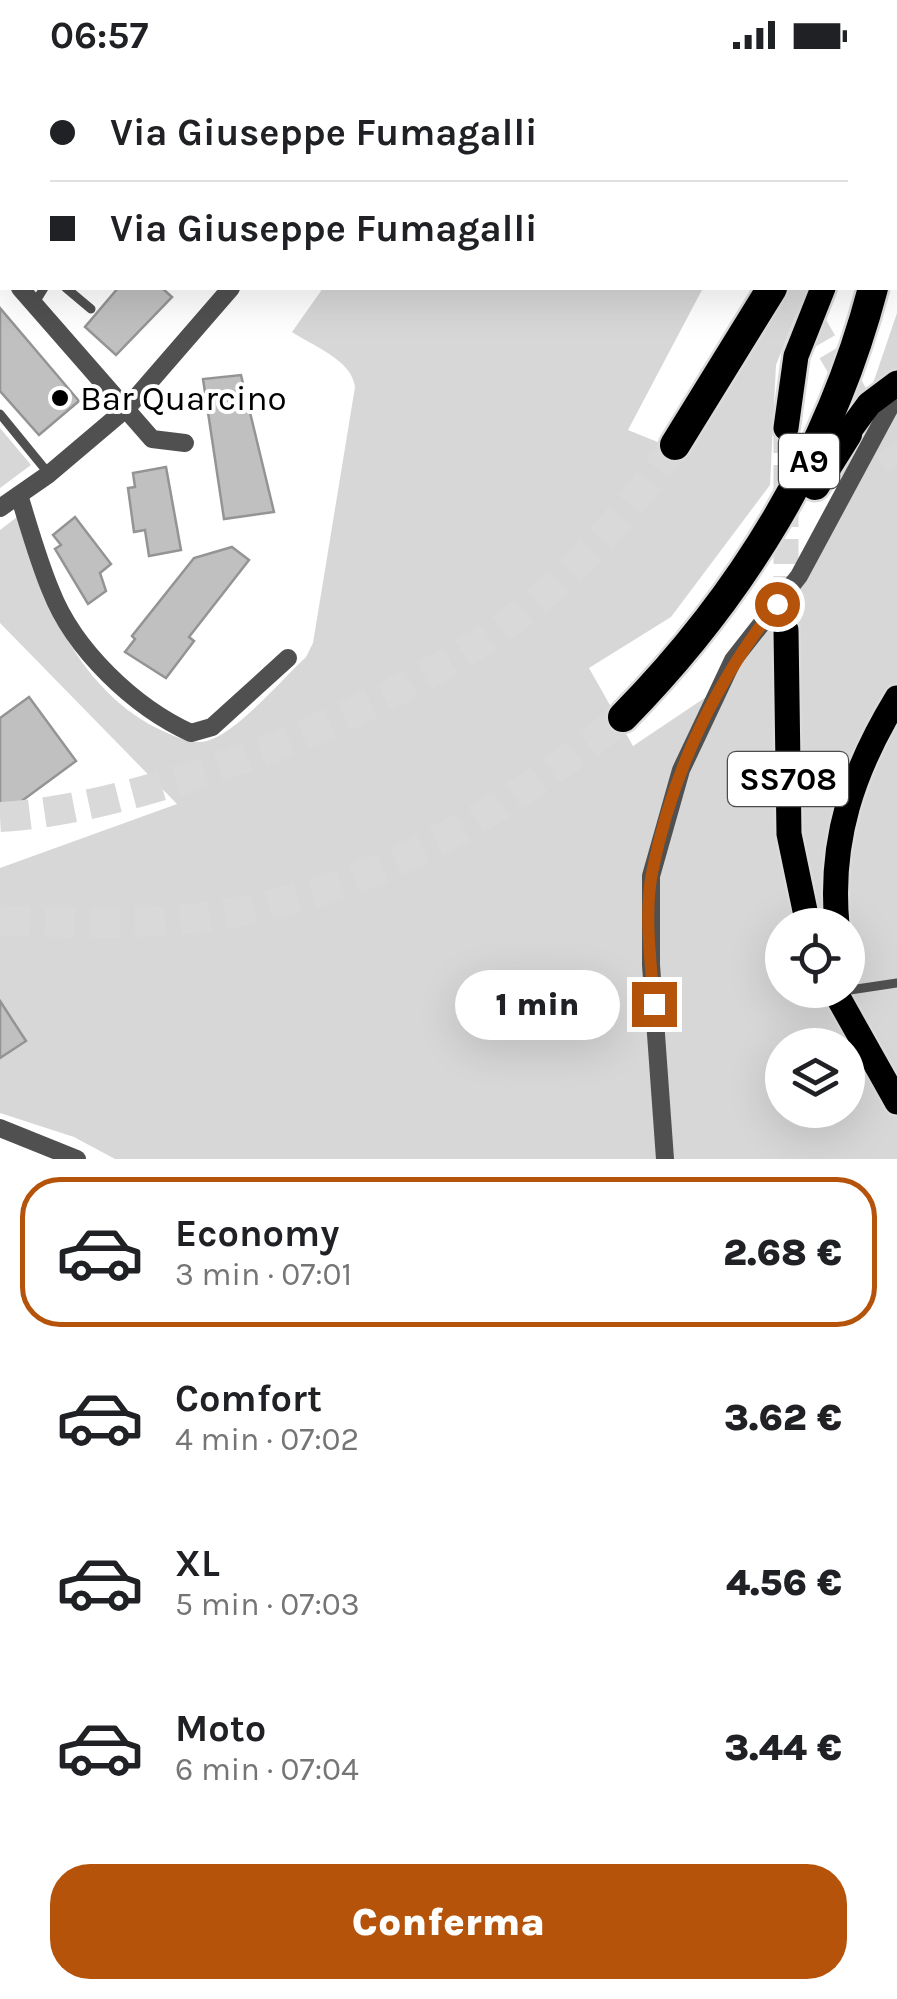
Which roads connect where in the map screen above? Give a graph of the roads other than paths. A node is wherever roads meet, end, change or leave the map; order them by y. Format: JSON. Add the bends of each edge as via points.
{"nodes":[{"id":1,"x":29,"y":290,"type":"edge"},
{"id":2,"x":68,"y":290,"type":"edge"},
{"id":3,"x":228,"y":290,"type":"edge"},
{"id":4,"x":757,"y":290,"type":"edge"},
{"id":5,"x":771,"y":290,"type":"edge"},
{"id":6,"x":822,"y":290,"type":"edge"},
{"id":7,"x":872,"y":290,"type":"edge"},
{"id":8,"x":91,"y":308,"type":"dead end"},
{"id":9,"x":736,"y":349,"type":"junction"},
{"id":10,"x":891,"y":391,"type":"edge"},
{"id":11,"x":127,"y":408,"type":"junction"},
{"id":12,"x":0,"y":414,"type":"edge"},
{"id":13,"x":786,"y":428,"type":"tunnel mouth"},
{"id":14,"x":847,"y":434,"type":"joint"},
{"id":15,"x":184,"y":443,"type":"dead end"},
{"id":16,"x":675,"y":445,"type":"tunnel mouth"},
{"id":17,"x":49,"y":474,"type":"junction"},
{"id":18,"x":19,"y":495,"type":"junction"},
{"id":19,"x":0,"y":508,"type":"edge"},
{"id":20,"x":712,"y":618,"type":"junction"},
{"id":21,"x":786,"y":630,"type":"tunnel mouth"},
{"id":22,"x":288,"y":658,"type":"dead end"},
{"id":23,"x":897,"y":698,"type":"edge"},
{"id":24,"x":623,"y":716,"type":"tunnel mouth"},
{"id":25,"x":805,"y":908,"type":"edge"},
{"id":26,"x":836,"y":908,"type":"edge"},
{"id":27,"x":897,"y":983,"type":"edge"},
{"id":28,"x":865,"y":985,"type":"edge"},
{"id":29,"x":853,"y":1008,"type":"edge"},
{"id":30,"x":891,"y":1092,"type":"edge"},
{"id":31,"x":0,"y":1128,"type":"edge"},
{"id":32,"x":76,"y":1159,"type":"edge"},
{"id":33,"x":665,"y":1159,"type":"edge"}],
"edges":[{"from":1,"to":11,"type":"street"},
{"from":2,"to":8,"type":"lane"},
{"from":3,"to":11,"type":"street"},
{"from":4,"to":9,"type":"highway"},
{"from":5,"to":9,"type":"highway"},
{"from":6,"to":13,"type":"main road","via":[[796,356]]},
{"from":7,"to":20,"type":"highway","number":"A9","via":[[842,386],[798,484]]},
{"from":9,"to":16,"type":"highway"},
{"from":10,"to":14,"type":"main road"},
{"from":10,"to":33,"type":"street","via":[[799,576],[733,660],[681,770],[652,876],[651,965]]},
{"from":11,"to":15,"type":"street","via":[[152,438]]},
{"from":11,"to":17,"type":"street"},
{"from":12,"to":17,"type":"lane"},
{"from":14,"to":20,"type":"highway","via":[[809,495]]},
{"from":17,"to":18,"type":"street"},
{"from":18,"to":19,"type":"street"},
{"from":18,"to":22,"type":"street","via":[[50,591],[80,641],[175,726],[190,733],[212,727]]},
{"from":20,"to":24,"type":"highway","number":"A9"},
{"from":21,"to":25,"type":"main road","number":"SS708","via":[[790,834]]},
{"from":23,"to":26,"type":"main road","number":"SS708","via":[[845,806]]},
{"from":27,"to":28,"type":"lane"},
{"from":29,"to":30,"type":"main road"},
{"from":31,"to":32,"type":"street"}]}
